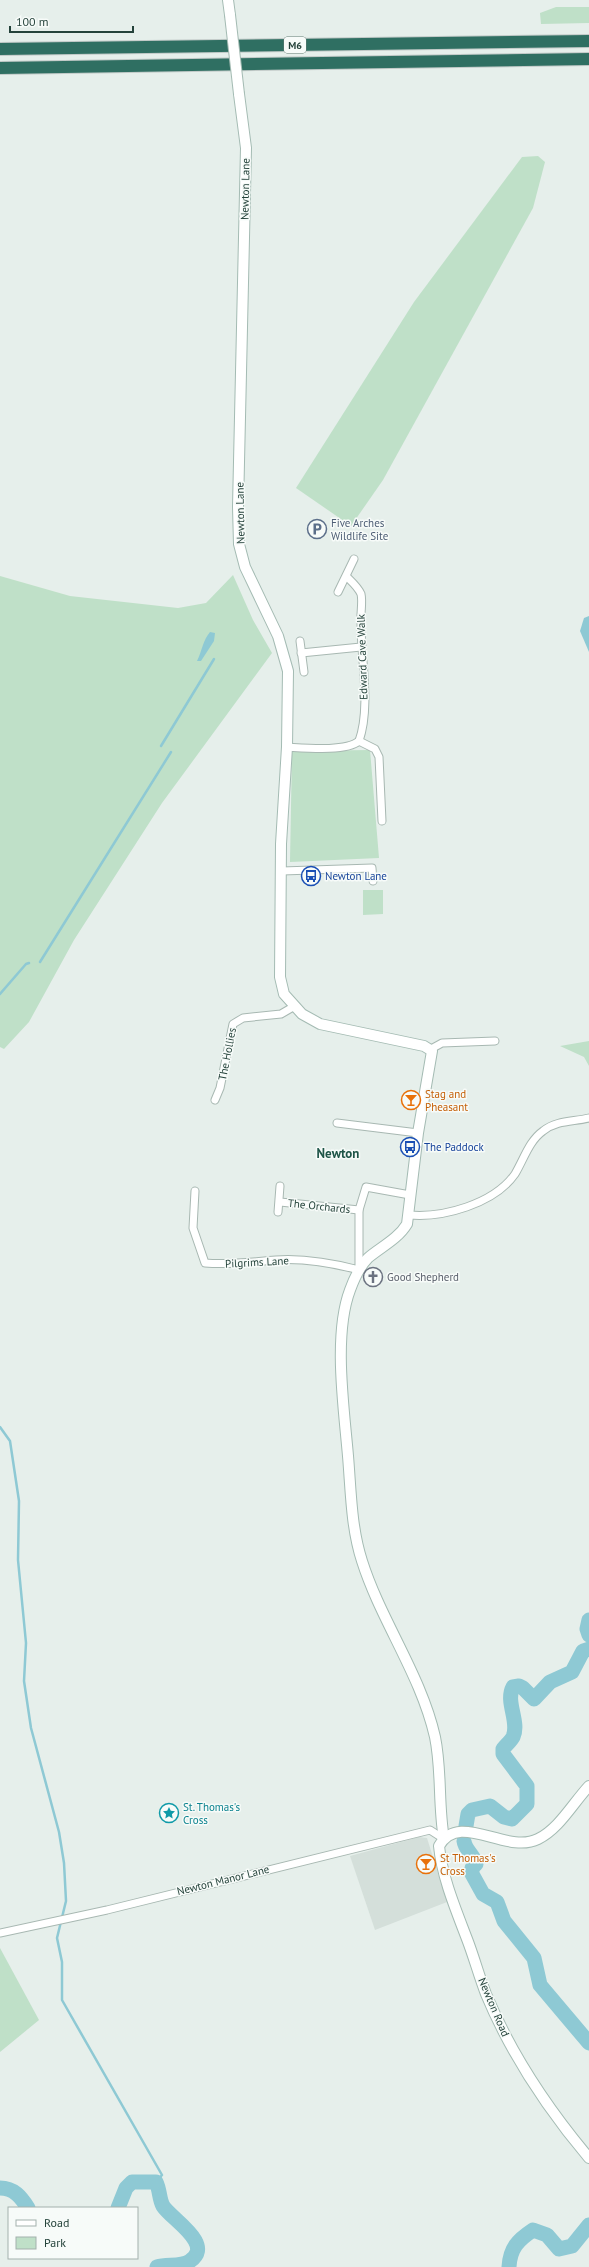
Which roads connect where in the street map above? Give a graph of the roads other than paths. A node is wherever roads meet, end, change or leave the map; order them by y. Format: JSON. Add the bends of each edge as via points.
{"nodes":[{"id":1,"x":228,"y":0,"type":"edge"},
{"id":2,"x":589,"y":41,"type":"edge"},
{"id":3,"x":0,"y":50,"type":"edge"},
{"id":4,"x":589,"y":59,"type":"edge"},
{"id":5,"x":0,"y":68,"type":"edge"},
{"id":6,"x":354,"y":559,"type":"dead end"},
{"id":7,"x":347,"y":577,"type":"junction"},
{"id":8,"x":338,"y":592,"type":"dead end"},
{"id":9,"x":300,"y":641,"type":"dead end"},
{"id":10,"x":361,"y":647,"type":"junction"},
{"id":11,"x":301,"y":653,"type":"junction"},
{"id":12,"x":304,"y":672,"type":"dead end"},
{"id":13,"x":359,"y":741,"type":"junction"},
{"id":14,"x":287,"y":747,"type":"junction"},
{"id":15,"x":382,"y":821,"type":"dead end"},
{"id":16,"x":282,"y":871,"type":"junction"},
{"id":17,"x":373,"y":881,"type":"dead end"},
{"id":18,"x":294,"y":1007,"type":"junction"},
{"id":19,"x":495,"y":1041,"type":"dead end"},
{"id":20,"x":431,"y":1052,"type":"junction"},
{"id":21,"x":215,"y":1100,"type":"dead end"},
{"id":22,"x":589,"y":1118,"type":"edge"},
{"id":23,"x":337,"y":1122,"type":"dead end"},
{"id":24,"x":418,"y":1133,"type":"junction"},
{"id":25,"x":280,"y":1186,"type":"dead end"},
{"id":26,"x":195,"y":1190,"type":"dead end"},
{"id":27,"x":410,"y":1195,"type":"junction"},
{"id":28,"x":280,"y":1202,"type":"junction"},
{"id":29,"x":359,"y":1210,"type":"junction"},
{"id":30,"x":278,"y":1212,"type":"dead end"},
{"id":31,"x":409,"y":1215,"type":"junction"},
{"id":32,"x":359,"y":1270,"type":"junction"},
{"id":33,"x":589,"y":1786,"type":"edge"},
{"id":34,"x":444,"y":1838,"type":"junction"},
{"id":35,"x":0,"y":1933,"type":"edge"},
{"id":36,"x":589,"y":2158,"type":"edge"}],
"edges":[{"from":1,"to":14,"type":"street","name":"Newton Lane","bridge":true,"via":[[246,148],[238,506],[240,544],[245,567],[281,644],[288,671]]},
{"from":2,"to":3,"type":"highway","number":"M6"},
{"from":4,"to":5,"type":"highway","number":"M6"},
{"from":6,"to":7,"type":"street"},
{"from":7,"to":8,"type":"street"},
{"from":7,"to":10,"type":"street","name":"Edward Cave Walk","via":[[357,587],[361,596]]},
{"from":9,"to":11,"type":"street"},
{"from":10,"to":11,"type":"street"},
{"from":10,"to":13,"type":"street","name":"Edward Cave Walk","via":[[364,680],[363,731]]},
{"from":11,"to":12,"type":"street"},
{"from":13,"to":14,"type":"street","via":[[353,746]]},
{"from":13,"to":15,"type":"street","via":[[375,749],[379,757]]},
{"from":14,"to":16,"type":"street","name":"Newton Lane","via":[[281,844]]},
{"from":16,"to":17,"type":"street","via":[[372,868]]},
{"from":16,"to":18,"type":"street","name":"Newton Lane","via":[[280,977],[284,994]]},
{"from":18,"to":20,"type":"street","name":"Newton Lane","via":[[320,1024]]},
{"from":18,"to":21,"type":"street","name":"The Hollies","via":[[281,1014],[243,1018],[233,1024],[220,1088]]},
{"from":19,"to":20,"type":"street","via":[[442,1044]]},
{"from":20,"to":24,"type":"street"},
{"from":22,"to":31,"type":"street","via":[[561,1122],[544,1130],[531,1144],[514,1174],[487,1197],[461,1210],[441,1215]]},
{"from":23,"to":24,"type":"street"},
{"from":24,"to":27,"type":"street"},
{"from":25,"to":28,"type":"street","name":"The Orchards"},
{"from":26,"to":32,"type":"street","name":"Pilgrims Lane","via":[[193,1228],[205,1263],[231,1265],[296,1260],[322,1262]]},
{"from":27,"to":29,"type":"street","via":[[366,1186]]},
{"from":27,"to":31,"type":"street"},
{"from":28,"to":29,"type":"street","name":"The Orchards"},
{"from":28,"to":30,"type":"street","name":"The Orchards"},
{"from":29,"to":32,"type":"street"},
{"from":31,"to":32,"type":"street","via":[[407,1224],[401,1232],[367,1260]]},
{"from":32,"to":34,"type":"street","name":"Newton Road","via":[[344,1308],[342,1340],[343,1402],[354,1534],[362,1562],[426,1709],[435,1736],[440,1766]]},
{"from":33,"to":34,"type":"street","via":[[556,1824],[539,1839],[517,1843],[458,1830]]},
{"from":34,"to":35,"type":"street","name":"Newton Manor Lane","via":[[430,1830],[56,1922]]},
{"from":34,"to":36,"type":"street","name":"Newton Road","via":[[439,1846],[445,1871],[486,1993],[506,2036],[542,2099]]}]}
